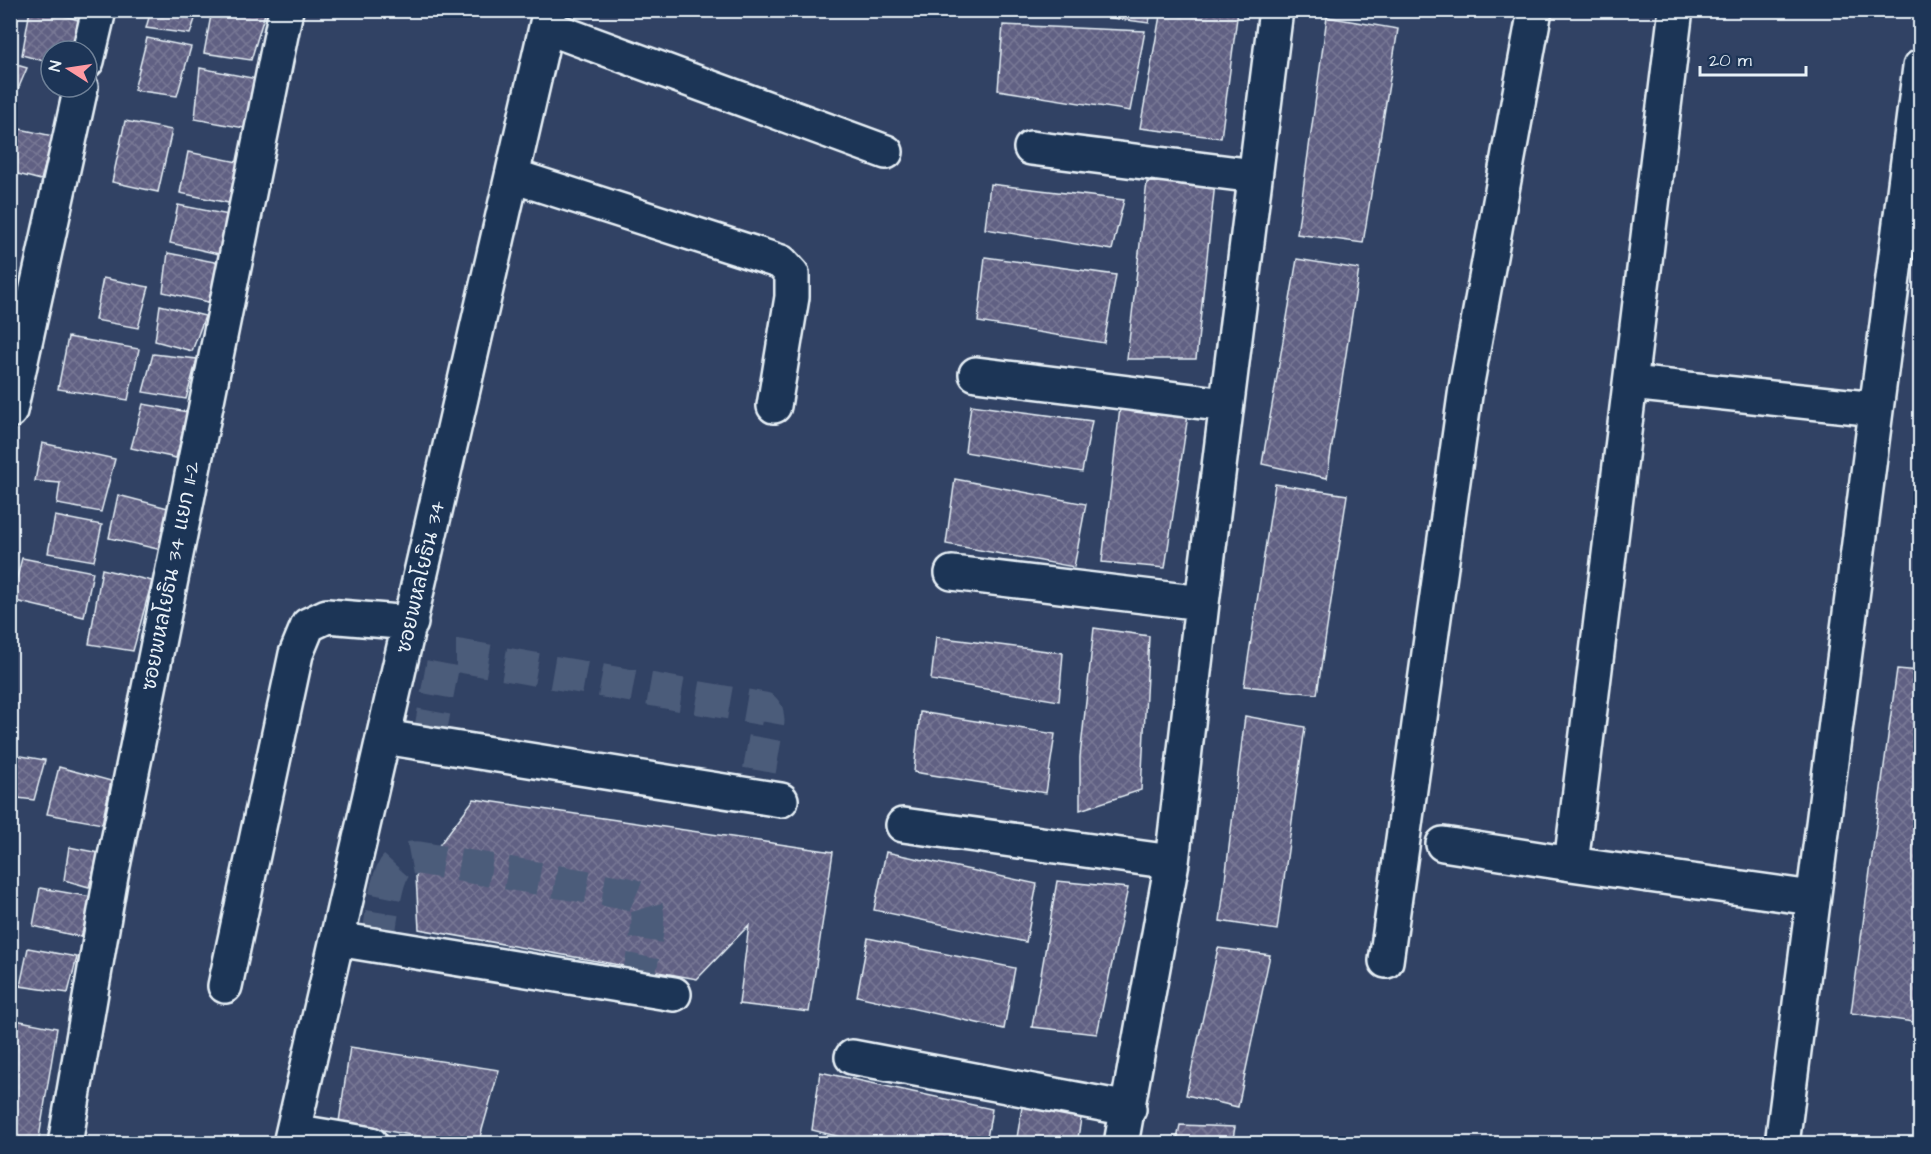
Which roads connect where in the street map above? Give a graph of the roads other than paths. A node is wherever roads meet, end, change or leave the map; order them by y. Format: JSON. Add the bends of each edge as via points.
{"nodes":[{"id":1,"x":99,"y":10,"type":"edge"},
{"id":2,"x":286,"y":10,"type":"edge"},
{"id":3,"x":1276,"y":10,"type":"edge"},
{"id":4,"x":1535,"y":10,"type":"edge"},
{"id":5,"x":1675,"y":17,"type":"dead end"},
{"id":6,"x":548,"y":19,"type":"edge"},
{"id":7,"x":92,"y":39,"type":"edge"},
{"id":8,"x":1920,"y":67,"type":"edge"},
{"id":9,"x":78,"y":99,"type":"edge"},
{"id":10,"x":1031,"y":148,"type":"dead end"},
{"id":11,"x":886,"y":152,"type":"dead end"},
{"id":12,"x":513,"y":176,"type":"junction"},
{"id":13,"x":1255,"y":176,"type":"junction"},
{"id":14,"x":976,"y":374,"type":"dead end"},
{"id":15,"x":1631,"y":383,"type":"junction"},
{"id":16,"x":1226,"y":405,"type":"junction"},
{"id":17,"x":774,"y":406,"type":"dead end"},
{"id":18,"x":1876,"y":409,"type":"junction"},
{"id":19,"x":10,"y":411,"type":"edge"},
{"id":20,"x":952,"y":573,"type":"dead end"},
{"id":21,"x":1202,"y":603,"type":"junction"},
{"id":22,"x":411,"y":623,"type":"junction"},
{"id":23,"x":384,"y":737,"type":"junction"},
{"id":24,"x":782,"y":800,"type":"dead end"},
{"id":25,"x":903,"y":825,"type":"dead end"},
{"id":26,"x":1443,"y":844,"type":"dead end"},
{"id":27,"x":1172,"y":862,"type":"junction"},
{"id":28,"x":1571,"y":864,"type":"junction"},
{"id":29,"x":1812,"y":898,"type":"junction"},
{"id":30,"x":337,"y":939,"type":"junction"},
{"id":31,"x":1386,"y":961,"type":"dead end"},
{"id":32,"x":225,"y":986,"type":"dead end"},
{"id":33,"x":674,"y":994,"type":"dead end"},
{"id":34,"x":852,"y":1058,"type":"dead end"},
{"id":35,"x":1129,"y":1109,"type":"junction"},
{"id":36,"x":292,"y":1137,"type":"edge"},
{"id":37,"x":65,"y":1143,"type":"edge"},
{"id":38,"x":371,"y":1143,"type":"edge"},
{"id":39,"x":1121,"y":1143,"type":"edge"},
{"id":40,"x":1782,"y":1143,"type":"edge"}],
"edges":[{"from":1,"to":7,"type":"street"},
{"from":2,"to":37,"type":"street","name":"ซอยพหลโยธิน 34 แยก 11-2","via":[[111,876]]},
{"from":3,"to":13,"type":"street"},
{"from":4,"to":31,"type":"street","via":[[1466,388]]},
{"from":5,"to":15,"type":"street"},
{"from":6,"to":11,"type":"street"},
{"from":6,"to":12,"type":"street","name":"ซอยพหลโยธิน 34"},
{"from":8,"to":18,"type":"street"},
{"from":9,"to":19,"type":"street"},
{"from":10,"to":13,"type":"street"},
{"from":12,"to":17,"type":"street","via":[[781,262],[792,274],[792,297]]},
{"from":12,"to":22,"type":"street","name":"ซอยพหลโยธิน 34"},
{"from":13,"to":16,"type":"street"},
{"from":14,"to":16,"type":"street"},
{"from":15,"to":18,"type":"street"},
{"from":15,"to":28,"type":"street"},
{"from":16,"to":21,"type":"street"},
{"from":18,"to":29,"type":"street"},
{"from":20,"to":21,"type":"street"},
{"from":21,"to":27,"type":"street"},
{"from":22,"to":23,"type":"street","name":"ซอยพหลโยธิน 34"},
{"from":22,"to":32,"type":"street","via":[[327,616],[308,625],[296,654]]},
{"from":23,"to":24,"type":"street"},
{"from":23,"to":30,"type":"street","name":"ซอยพหลโยธิน 34"},
{"from":25,"to":27,"type":"street"},
{"from":26,"to":28,"type":"street"},
{"from":27,"to":35,"type":"street"},
{"from":28,"to":29,"type":"street"},
{"from":29,"to":40,"type":"street"},
{"from":30,"to":33,"type":"street"},
{"from":30,"to":36,"type":"street","name":"ซอยพหลโยธิน 34"},
{"from":34,"to":35,"type":"street"},
{"from":35,"to":39,"type":"street"},
{"from":36,"to":38,"type":"street"}]}
